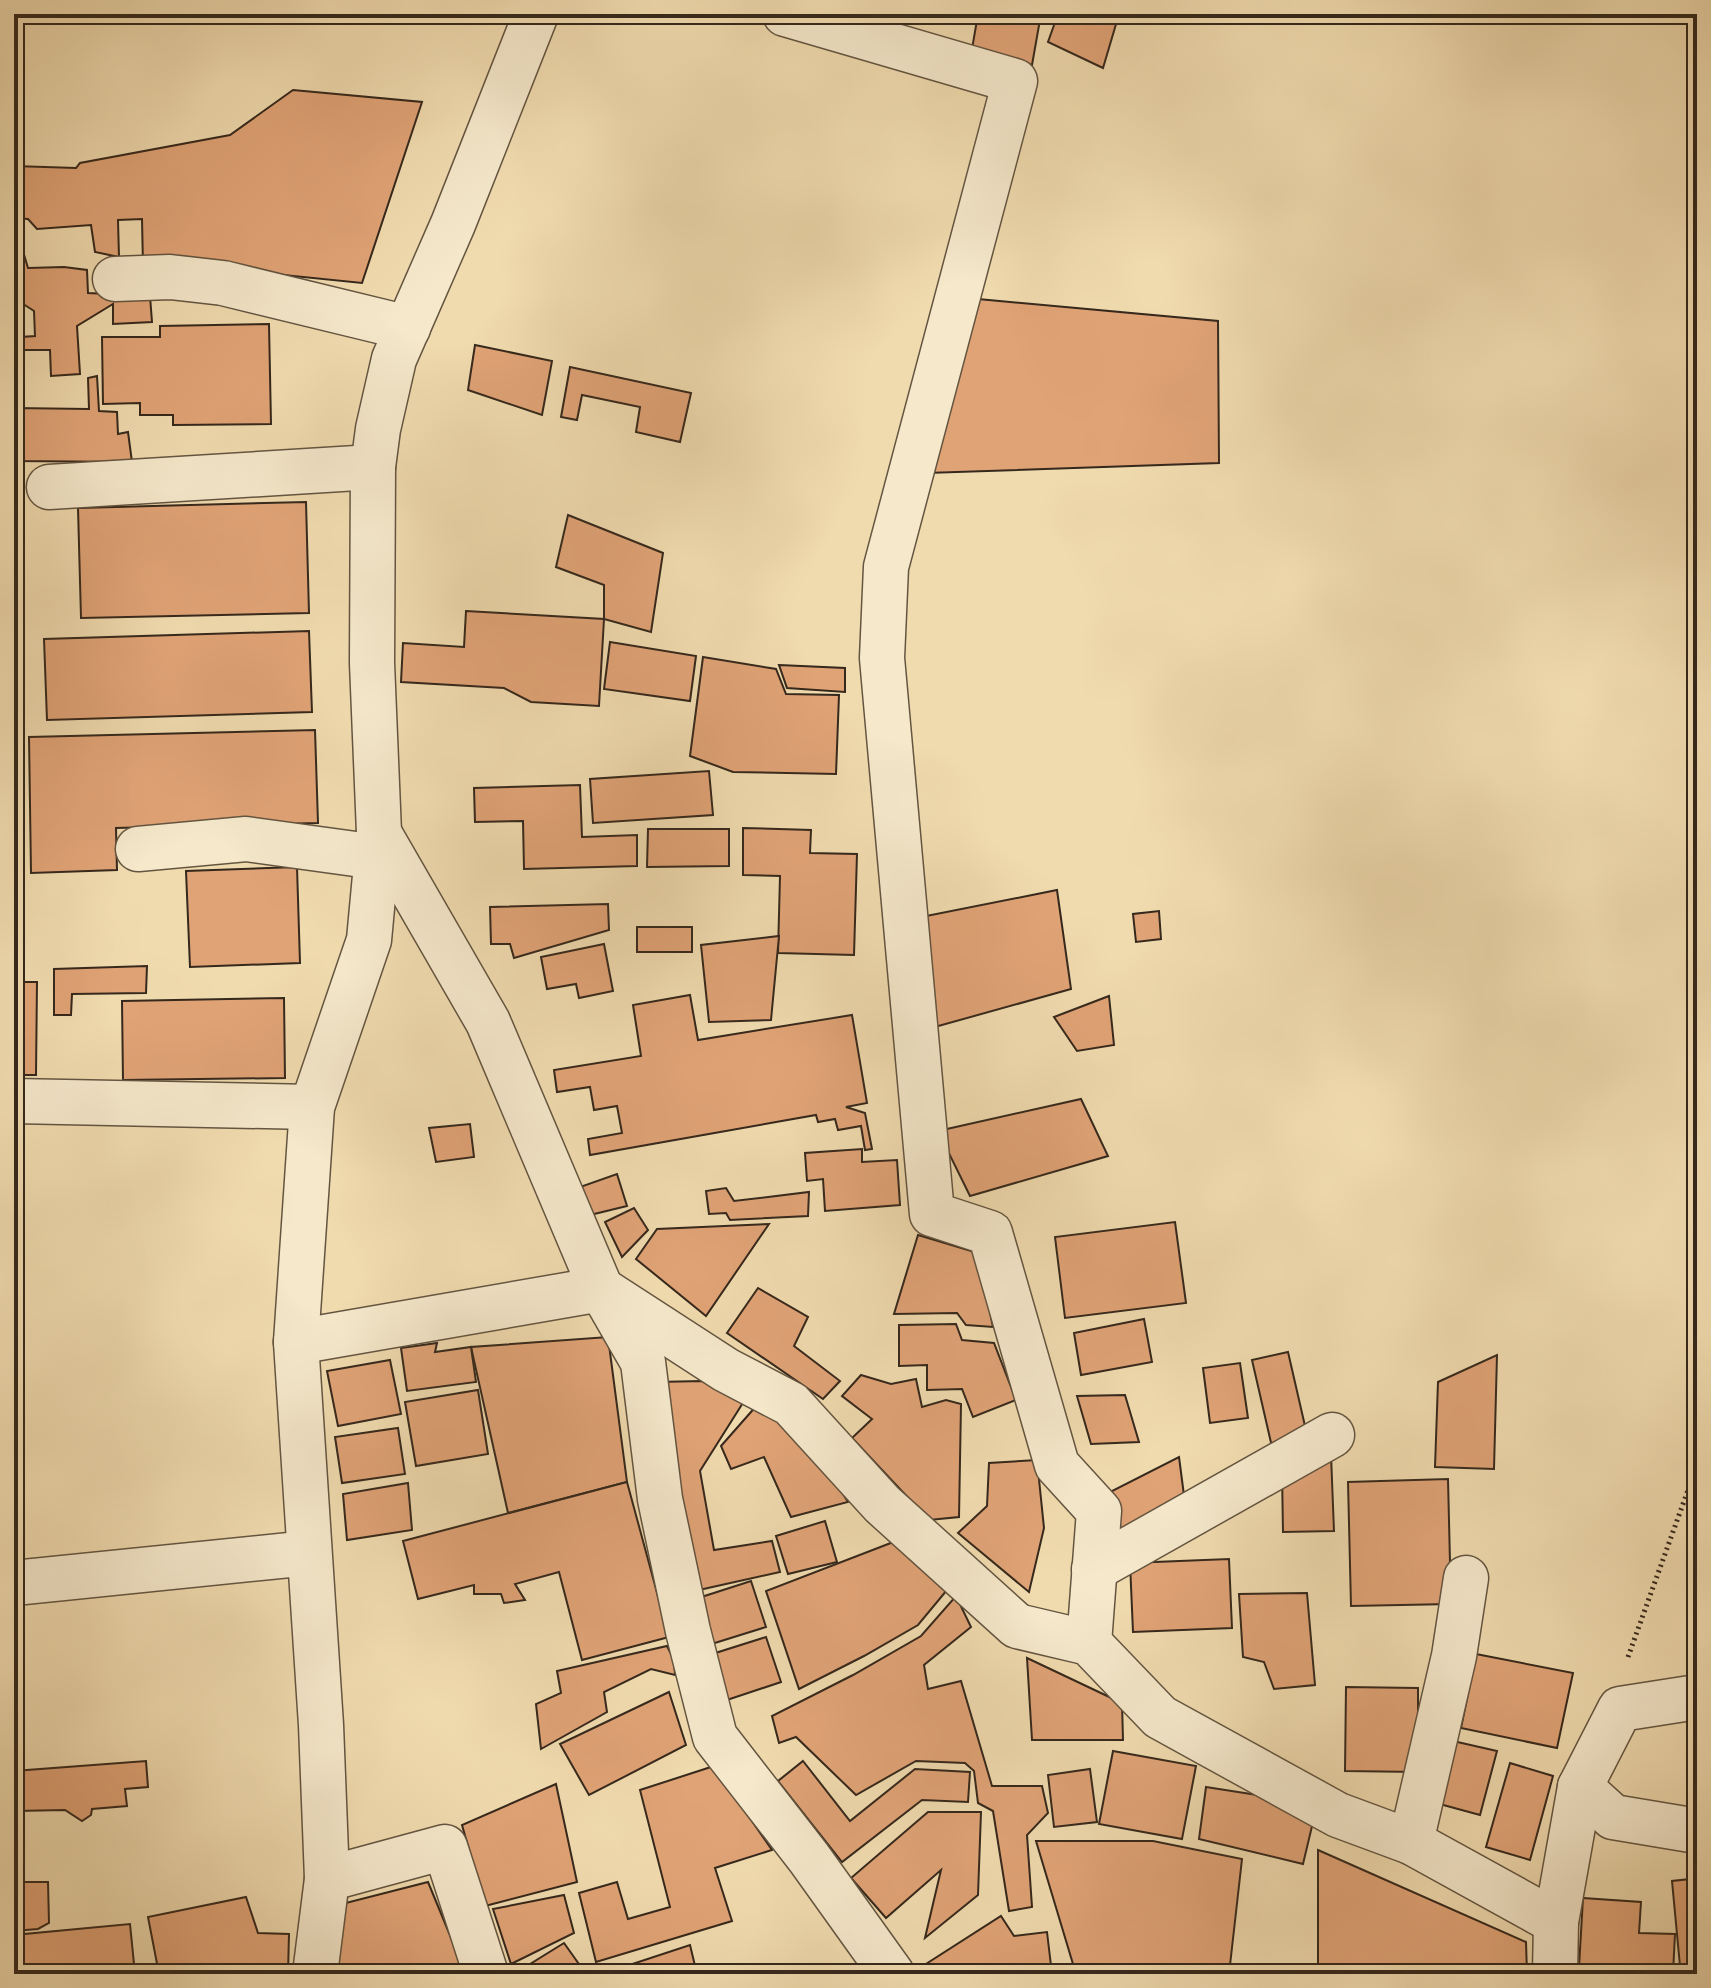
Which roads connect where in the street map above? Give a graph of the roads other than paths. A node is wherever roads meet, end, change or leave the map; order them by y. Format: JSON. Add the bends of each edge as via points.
{"nodes":[{"id":1,"x":536,"y":14,"type":"edge"},
{"id":2,"x":785,"y":14,"type":"edge"},
{"id":3,"x":115,"y":279,"type":"dead end"},
{"id":4,"x":408,"y":328,"type":"junction"},
{"id":5,"x":373,"y":467,"type":"junction"},
{"id":6,"x":49,"y":487,"type":"dead end"},
{"id":7,"x":378,"y":845,"type":"junction"},
{"id":8,"x":138,"y":849,"type":"dead end"},
{"id":9,"x":14,"y":1101,"type":"edge"},
{"id":10,"x":312,"y":1107,"type":"junction"},
{"id":11,"x":601,"y":1289,"type":"junction"},
{"id":12,"x":296,"y":1342,"type":"junction"},
{"id":13,"x":1332,"y":1435,"type":"dead end"},
{"id":14,"x":309,"y":1553,"type":"junction"},
{"id":15,"x":1094,"y":1569,"type":"junction"},
{"id":16,"x":1466,"y":1578,"type":"dead end"},
{"id":17,"x":14,"y":1583,"type":"edge"},
{"id":18,"x":1089,"y":1643,"type":"junction"},
{"id":19,"x":1697,"y":1697,"type":"edge"},
{"id":20,"x":1580,"y":1787,"type":"junction"},
{"id":21,"x":1697,"y":1831,"type":"edge"},
{"id":22,"x":1411,"y":1842,"type":"junction"},
{"id":23,"x":327,"y":1879,"type":"junction"},
{"id":24,"x":1556,"y":1922,"type":"junction"},
{"id":25,"x":315,"y":1974,"type":"edge"},
{"id":26,"x":486,"y":1974,"type":"edge"},
{"id":27,"x":892,"y":1974,"type":"edge"},
{"id":28,"x":1555,"y":1974,"type":"edge"}],
"edges":[{"from":1,"to":4,"type":"street"},
{"from":2,"to":15,"type":"street","via":[[1015,81],[886,567],[882,658],[932,1214],[990,1233],[1057,1465],[1099,1511]]},
{"from":3,"to":4,"type":"street","via":[[170,277],[223,283]]},
{"from":4,"to":5,"type":"street","via":[[394,359]]},
{"from":5,"to":6,"type":"street"},
{"from":5,"to":7,"type":"street"},
{"from":7,"to":8,"type":"street","via":[[246,839]]},
{"from":7,"to":10,"type":"street","via":[[369,940]]},
{"from":7,"to":11,"type":"street","via":[[488,1022]]},
{"from":9,"to":10,"type":"street"},
{"from":10,"to":12,"type":"street"},
{"from":11,"to":12,"type":"street"},
{"from":11,"to":18,"type":"street","via":[[726,1370],[791,1404],[882,1504],[1017,1626]]},
{"from":11,"to":27,"type":"street","via":[[643,1362],[660,1499],[715,1737]]},
{"from":12,"to":14,"type":"street"},
{"from":13,"to":15,"type":"street"},
{"from":14,"to":17,"type":"street"},
{"from":14,"to":23,"type":"street"},
{"from":15,"to":18,"type":"street"},
{"from":16,"to":22,"type":"street","via":[[1454,1656]]},
{"from":18,"to":22,"type":"street","via":[[1160,1717],[1338,1815]]},
{"from":19,"to":20,"type":"street","via":[[1620,1709]]},
{"from":20,"to":21,"type":"street","via":[[1613,1817]]},
{"from":20,"to":24,"type":"street"},
{"from":22,"to":24,"type":"street"},
{"from":23,"to":25,"type":"street"},
{"from":23,"to":26,"type":"street","via":[[445,1847]]},
{"from":24,"to":28,"type":"street"}]}
